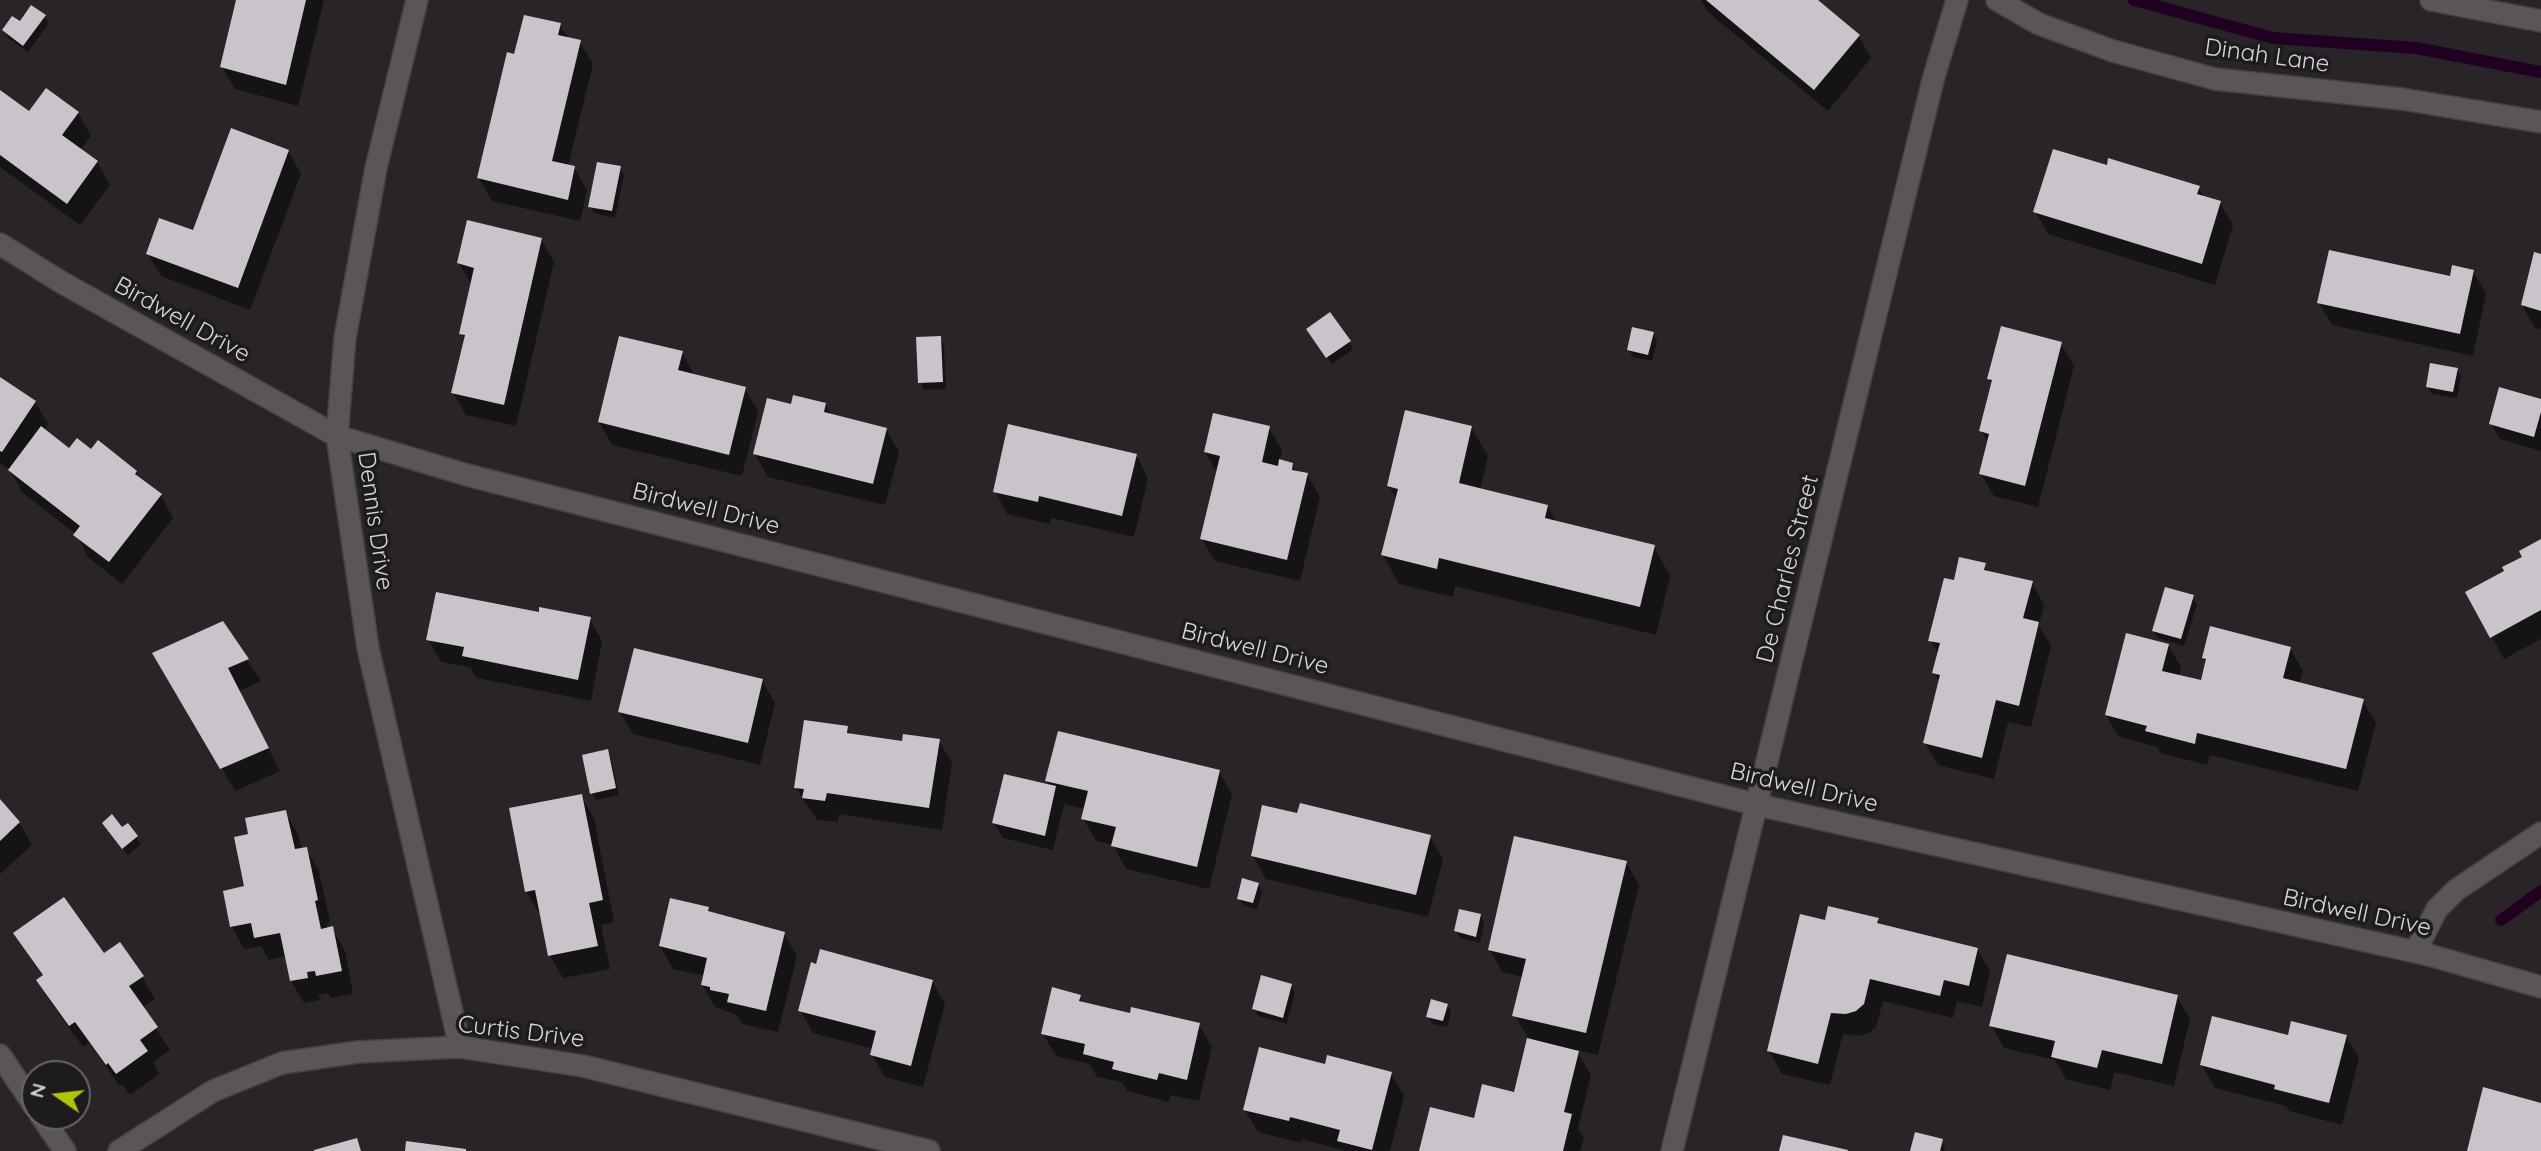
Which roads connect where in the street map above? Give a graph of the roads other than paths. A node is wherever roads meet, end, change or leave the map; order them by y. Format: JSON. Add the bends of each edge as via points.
{"nodes":[{"id":1,"x":417,"y":0,"type":"edge"},
{"id":2,"x":1957,"y":0,"type":"edge"},
{"id":3,"x":1997,"y":0,"type":"edge"},
{"id":4,"x":2431,"y":0,"type":"edge"},
{"id":5,"x":2541,"y":21,"type":"edge"},
{"id":6,"x":2541,"y":122,"type":"edge"},
{"id":7,"x":0,"y":244,"type":"edge"},
{"id":8,"x":337,"y":436,"type":"junction"},
{"id":9,"x":1758,"y":805,"type":"junction"},
{"id":10,"x":2541,"y":833,"type":"edge"},
{"id":11,"x":2415,"y":952,"type":"junction"},
{"id":12,"x":2541,"y":987,"type":"edge"},
{"id":13,"x":460,"y":1048,"type":"junction"},
{"id":14,"x":0,"y":1055,"type":"edge"},
{"id":15,"x":21,"y":1086,"type":"edge"},
{"id":16,"x":51,"y":1130,"type":"edge"},
{"id":17,"x":65,"y":1151,"type":"edge"},
{"id":18,"x":119,"y":1151,"type":"edge"},
{"id":19,"x":929,"y":1151,"type":"edge"},
{"id":20,"x":1672,"y":1151,"type":"edge"}],
"edges":[{"from":1,"to":8,"type":"street","name":"Dennis Drive","via":[[376,168],[347,324]]},
{"from":2,"to":9,"type":"street","name":"De Charles Street"},
{"from":3,"to":6,"type":"street","name":"Dinah Lane","via":[[2039,24],[2113,51],[2215,79],[2402,99]]},
{"from":4,"to":5,"type":"street"},
{"from":7,"to":8,"type":"street","name":"Birdwell Drive"},
{"from":8,"to":9,"type":"street","name":"Birdwell Drive","via":[[467,475]]},
{"from":8,"to":13,"type":"street","name":"Dennis Drive","via":[[368,648]]},
{"from":9,"to":11,"type":"street","name":"Birdwell Drive"},
{"from":9,"to":20,"type":"street","name":"De Charles Street"},
{"from":10,"to":11,"type":"street","via":[[2456,890],[2437,909]]},
{"from":11,"to":12,"type":"street","name":"Birdwell Drive"},
{"from":13,"to":18,"type":"street","name":"Curtis Drive","via":[[358,1052],[282,1063],[213,1091]]},
{"from":13,"to":19,"type":"street","name":"Curtis Drive","via":[[583,1066]]},
{"from":14,"to":15,"type":"street"},
{"from":16,"to":17,"type":"street"}]}
